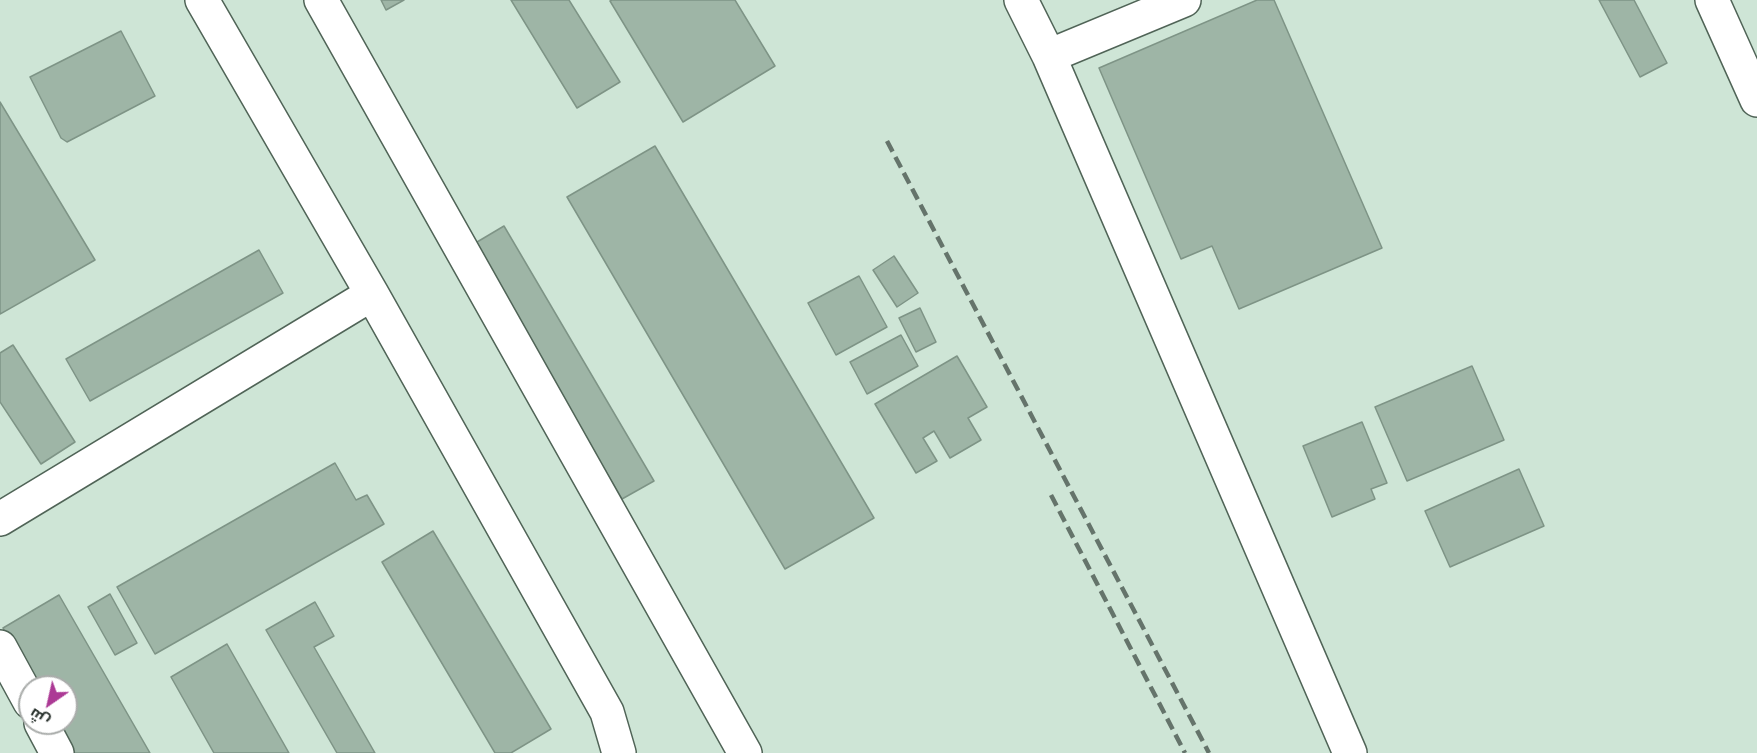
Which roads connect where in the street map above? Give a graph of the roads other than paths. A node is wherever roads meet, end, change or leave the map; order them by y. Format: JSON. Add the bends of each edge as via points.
{"nodes":[{"id":1,"x":202,"y":0,"type":"edge"},
{"id":2,"x":321,"y":0,"type":"edge"},
{"id":3,"x":1021,"y":0,"type":"edge"},
{"id":4,"x":1184,"y":0,"type":"edge"},
{"id":5,"x":1712,"y":0,"type":"edge"},
{"id":6,"x":1049,"y":56,"type":"junction"},
{"id":7,"x":1757,"y":100,"type":"edge"},
{"id":8,"x":372,"y":294,"type":"junction"},
{"id":9,"x":0,"y":519,"type":"edge"},
{"id":10,"x":0,"y":647,"type":"edge"},
{"id":11,"x":18,"y":680,"type":"edge"},
{"id":12,"x":47,"y":735,"type":"edge"},
{"id":13,"x":57,"y":753,"type":"edge"},
{"id":14,"x":619,"y":753,"type":"edge"},
{"id":15,"x":745,"y":753,"type":"edge"},
{"id":16,"x":1350,"y":753,"type":"edge"}],
"edges":[{"from":1,"to":8,"type":"street"},
{"from":2,"to":15,"type":"street"},
{"from":3,"to":6,"type":"street"},
{"from":4,"to":6,"type":"street"},
{"from":5,"to":7,"type":"street"},
{"from":6,"to":16,"type":"street"},
{"from":8,"to":9,"type":"street"},
{"from":8,"to":14,"type":"street","via":[[607,712]]},
{"from":10,"to":11,"type":"street"},
{"from":12,"to":13,"type":"street"}]}
